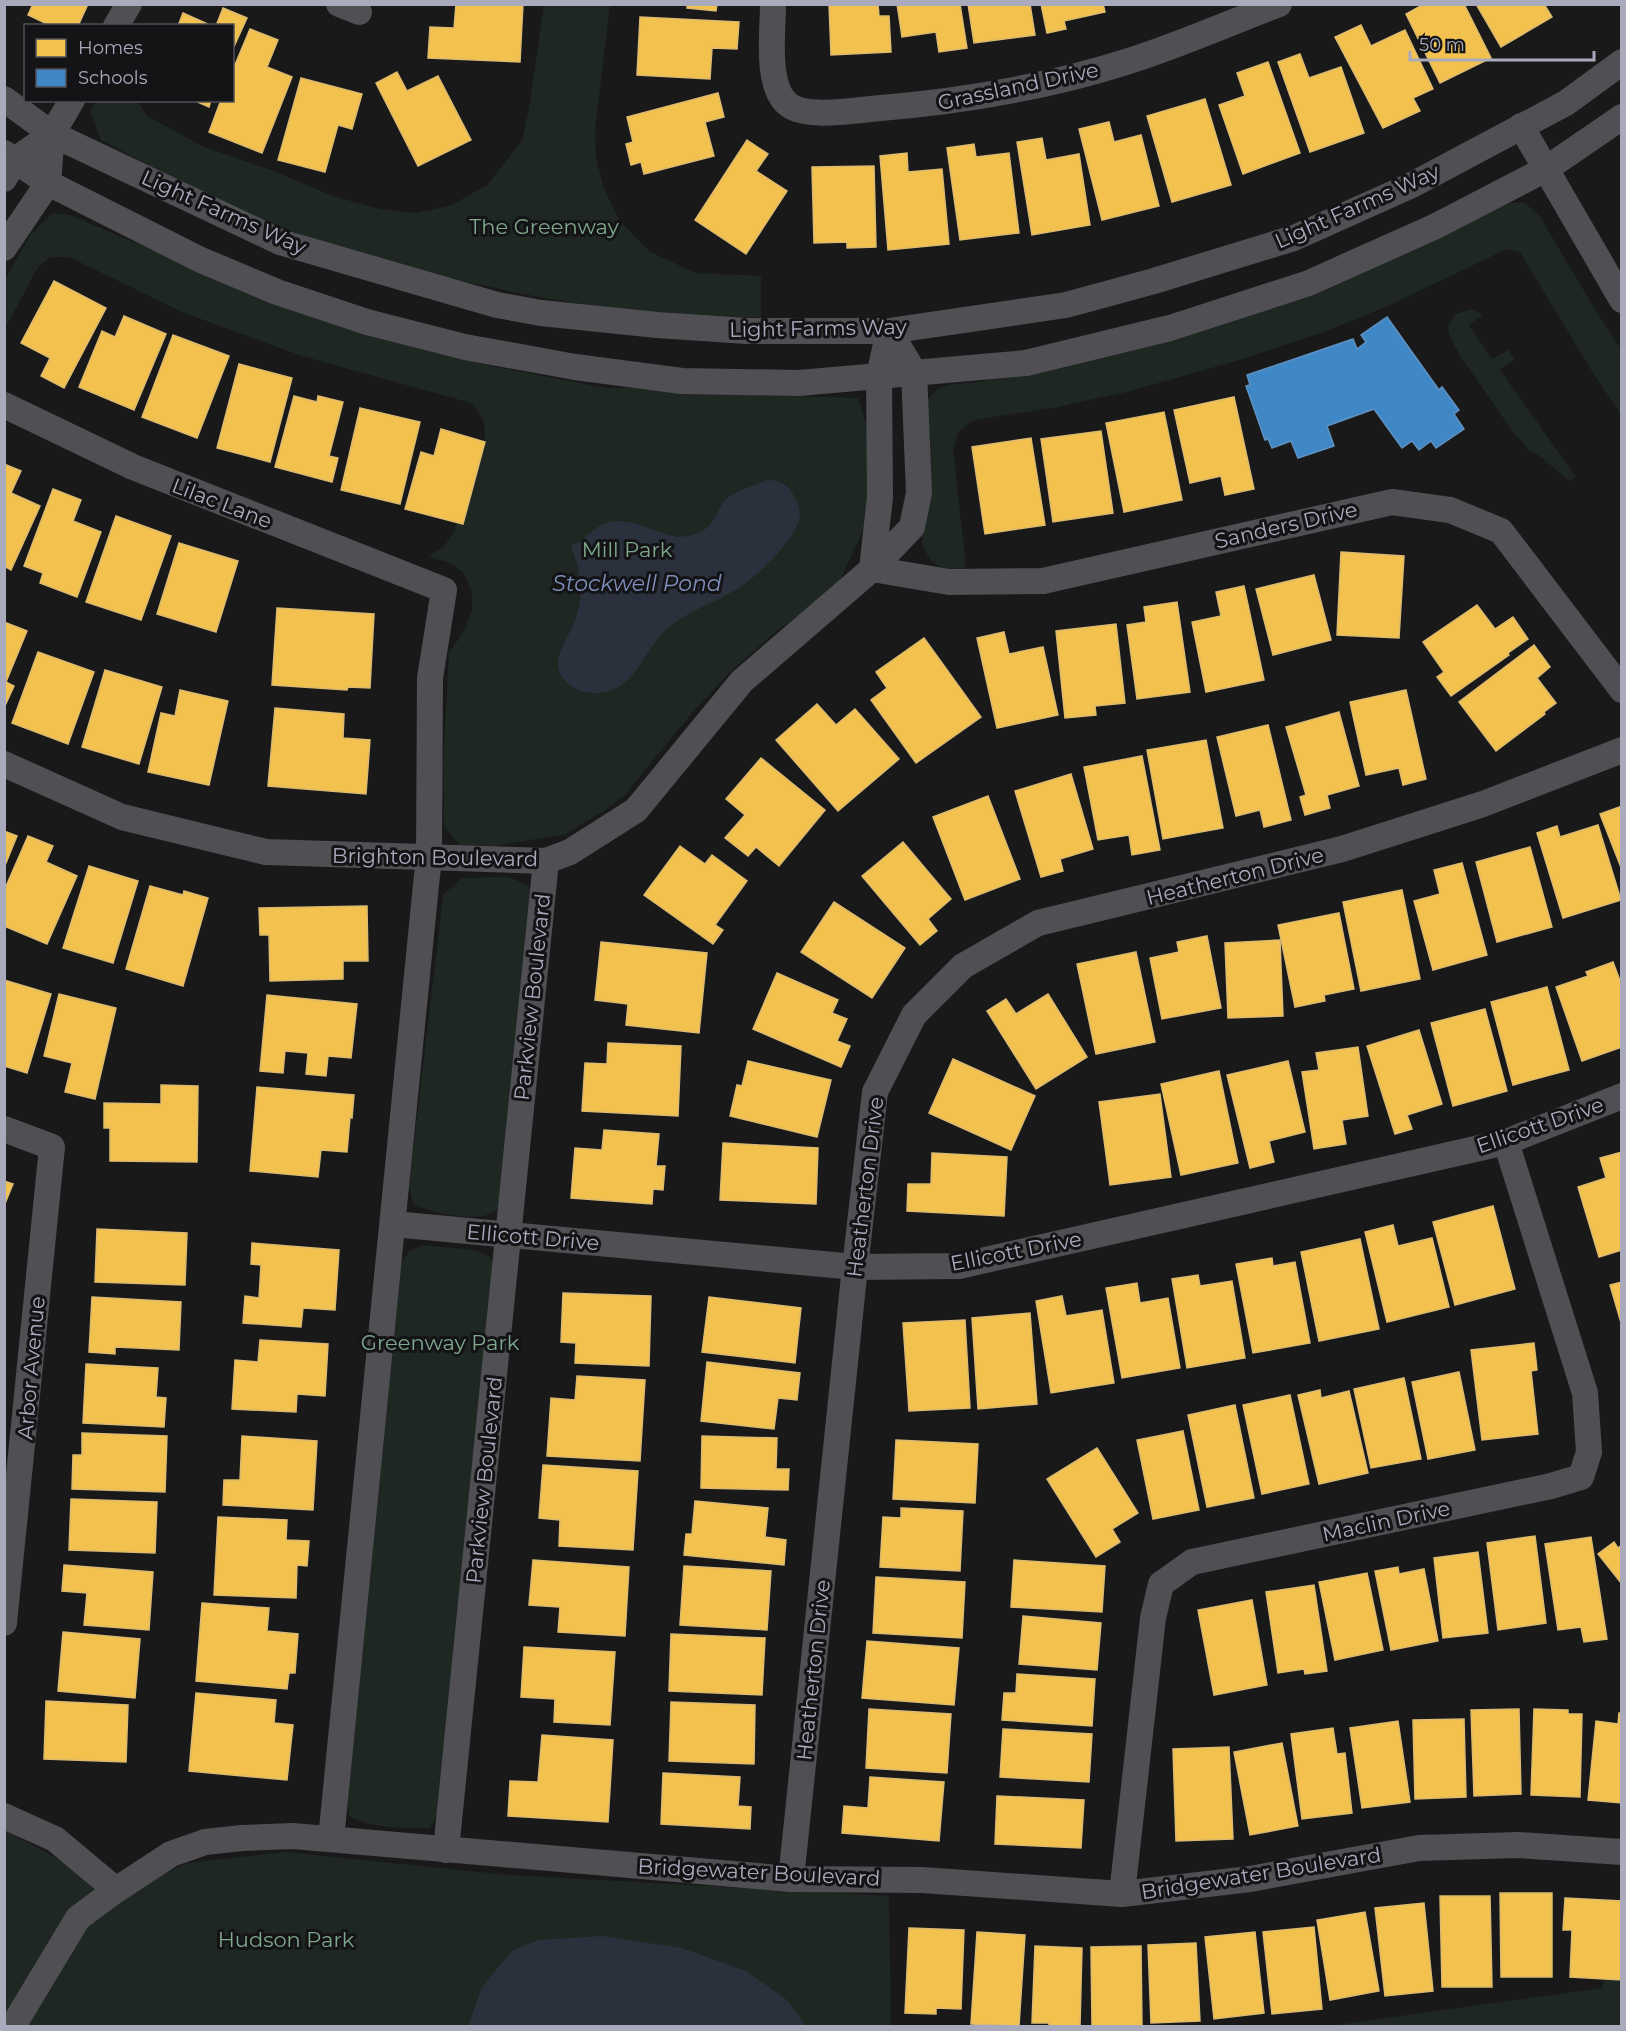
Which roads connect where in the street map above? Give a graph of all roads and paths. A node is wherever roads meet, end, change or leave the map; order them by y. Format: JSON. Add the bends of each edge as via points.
{"nodes":[{"id":1,"x":129,"y":4,"type":"edge"},
{"id":2,"x":773,"y":4,"type":"edge"},
{"id":3,"x":1279,"y":4,"type":"edge"},
{"id":4,"x":117,"y":24,"type":"edge"},
{"id":5,"x":1622,"y":62,"type":"edge"},
{"id":6,"x":4,"y":99,"type":"edge"},
{"id":7,"x":71,"y":102,"type":"edge"},
{"id":8,"x":1622,"y":117,"type":"edge"},
{"id":9,"x":1521,"y":126,"type":"junction"},
{"id":10,"x":52,"y":134,"type":"junction"},
{"id":11,"x":8,"y":164,"type":"edge"},
{"id":12,"x":1546,"y":170,"type":"junction"},
{"id":13,"x":48,"y":183,"type":"junction"},
{"id":14,"x":4,"y":248,"type":"edge"},
{"id":15,"x":1622,"y":300,"type":"edge"},
{"id":16,"x":889,"y":331,"type":"junction"},
{"id":17,"x":914,"y":372,"type":"junction"},
{"id":18,"x":879,"y":376,"type":"junction"},
{"id":19,"x":4,"y":405,"type":"edge"},
{"id":20,"x":872,"y":569,"type":"junction"},
{"id":21,"x":1622,"y":690,"type":"edge"},
{"id":22,"x":1622,"y":750,"type":"edge"},
{"id":23,"x":4,"y":764,"type":"edge"},
{"id":24,"x":429,"y":858,"type":"junction"},
{"id":25,"x":546,"y":861,"type":"junction"},
{"id":26,"x":1622,"y":1096,"type":"edge"},
{"id":27,"x":4,"y":1129,"type":"edge"},
{"id":28,"x":1506,"y":1142,"type":"junction"},
{"id":29,"x":393,"y":1224,"type":"junction"},
{"id":30,"x":508,"y":1235,"type":"junction"},
{"id":31,"x":855,"y":1267,"type":"junction"},
{"id":32,"x":13,"y":1459,"type":"edge"},
{"id":33,"x":4,"y":1623,"type":"edge"},
{"id":34,"x":4,"y":1816,"type":"edge"},
{"id":35,"x":332,"y":1839,"type":"junction"},
{"id":36,"x":447,"y":1850,"type":"junction"},
{"id":37,"x":1622,"y":1852,"type":"edge"},
{"id":38,"x":791,"y":1879,"type":"junction"},
{"id":39,"x":116,"y":1890,"type":"junction"},
{"id":40,"x":1122,"y":1894,"type":"junction"},
{"id":41,"x":13,"y":2026,"type":"edge"}],
"edges":[{"from":1,"to":4,"type":"street"},
{"from":2,"to":3,"type":"street","name":"Grassland Drive","via":[[777,90],[789,105],[808,112],[928,105],[1038,86],[1130,61]]},
{"from":5,"to":9,"type":"street","name":"Light Farms Way","via":[[1566,103]]},
{"from":6,"to":10,"type":"street","name":"Light Farms Way"},
{"from":7,"to":10,"type":"street"},
{"from":8,"to":12,"type":"street"},
{"from":9,"to":12,"type":"street"},
{"from":9,"to":16,"type":"street","name":"Light Farms Way","via":[[1412,185],[1294,238],[1066,305]]},
{"from":10,"to":11,"type":"street"},
{"from":10,"to":13,"type":"street"},
{"from":10,"to":16,"type":"street","name":"Light Farms Way","via":[[280,242],[497,305],[540,313],[747,331]]},
{"from":11,"to":13,"type":"street"},
{"from":12,"to":15,"type":"street"},
{"from":12,"to":17,"type":"street","via":[[1436,226],[1309,283],[1170,328],[1026,363]]},
{"from":13,"to":14,"type":"street"},
{"from":13,"to":18,"type":"street","via":[[201,260],[277,292],[367,322],[465,346],[575,368],[682,381],[799,383]]},
{"from":16,"to":17,"type":"street","name":"Brighton Boulevard"},
{"from":16,"to":18,"type":"street"},
{"from":17,"to":18,"type":"street"},
{"from":17,"to":20,"type":"street","name":"Brighton Boulevard","via":[[919,493],[912,527]]},
{"from":18,"to":20,"type":"street","via":[[880,497]]},
{"from":19,"to":24,"type":"street","name":"Lilac Lane","via":[[133,467],[444,590],[430,678]]},
{"from":20,"to":21,"type":"street","name":"Sanders Drive","via":[[949,582],[1043,581],[1392,502],[1450,510],[1501,531]]},
{"from":20,"to":25,"type":"street","name":"Brighton Boulevard","via":[[742,681],[636,810],[570,852]]},
{"from":22,"to":31,"type":"street","name":"Heatherton Drive","via":[[1483,804],[1342,849],[1038,923],[963,966],[914,1015],[875,1092]]},
{"from":23,"to":24,"type":"street","name":"Brighton Boulevard","via":[[122,817],[266,852]]},
{"from":24,"to":25,"type":"street","name":"Brighton Boulevard"},
{"from":24,"to":29,"type":"street"},
{"from":25,"to":30,"type":"street","name":"Parkview Boulevard"},
{"from":26,"to":28,"type":"street","name":"Ellicott Drive"},
{"from":27,"to":32,"type":"street","name":"Arbor Avenue","via":[[52,1148]]},
{"from":28,"to":31,"type":"street","name":"Ellicott Drive","via":[[958,1266]]},
{"from":28,"to":40,"type":"street","name":"Maclin Drive","via":[[1585,1393],[1589,1452],[1581,1477],[1192,1562],[1161,1584],[1153,1618]]},
{"from":29,"to":30,"type":"street","name":"Ellicott Drive"},
{"from":29,"to":35,"type":"street"},
{"from":30,"to":31,"type":"street","name":"Ellicott Drive"},
{"from":30,"to":36,"type":"street","name":"Parkview Boulevard"},
{"from":31,"to":38,"type":"street","name":"Heatherton Drive"},
{"from":32,"to":33,"type":"street","name":"Arbor Avenue"},
{"from":34,"to":39,"type":"street","via":[[55,1839]]},
{"from":35,"to":36,"type":"street","name":"Bridgewater Boulevard"},
{"from":35,"to":39,"type":"street","name":"Bridgewater Boulevard","via":[[293,1836],[206,1842],[171,1854]]},
{"from":36,"to":38,"type":"street","name":"Bridgewater Boulevard"},
{"from":37,"to":40,"type":"street","name":"Bridgewater Boulevard","via":[[1518,1845],[1419,1848],[1250,1879]]},
{"from":38,"to":40,"type":"street","name":"Bridgewater Boulevard","via":[[922,1880]]},
{"from":39,"to":41,"type":"street","name":"Bridgewater Boulevard","via":[[78,1918]]}]}
